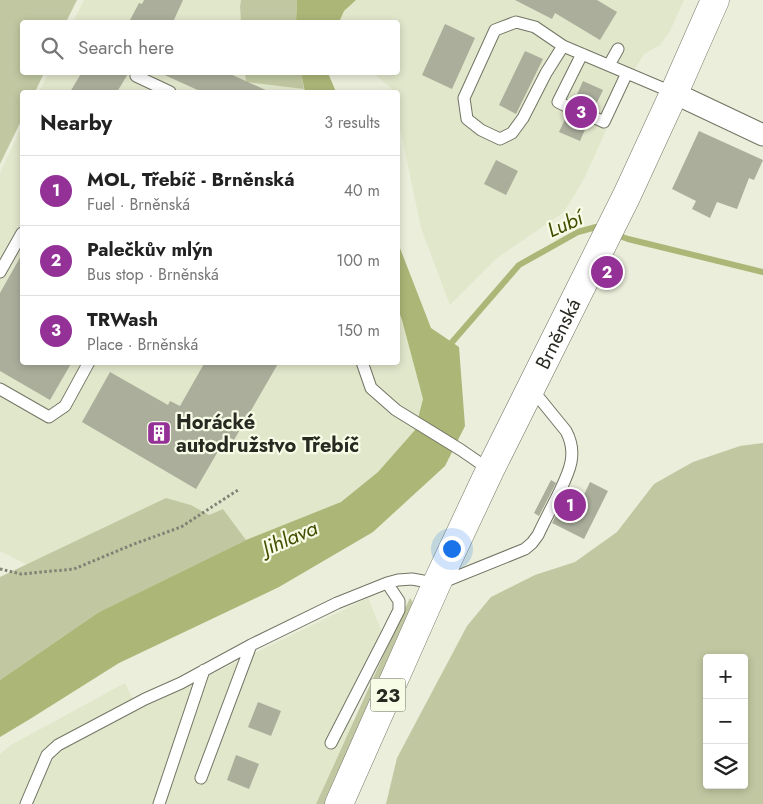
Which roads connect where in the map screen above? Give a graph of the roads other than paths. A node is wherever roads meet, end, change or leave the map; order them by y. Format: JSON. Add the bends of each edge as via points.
{"nodes":[{"id":1,"x":716,"y":0,"type":"edge"},
{"id":2,"x":563,"y":46,"type":"junction"},
{"id":3,"x":618,"y":49,"type":"dead end"},
{"id":4,"x":582,"y":54,"type":"junction"},
{"id":5,"x":609,"y":65,"type":"junction"},
{"id":6,"x":627,"y":73,"type":"junction"},
{"id":7,"x":136,"y":76,"type":"dead end"},
{"id":8,"x":166,"y":90,"type":"edge"},
{"id":9,"x":674,"y":93,"type":"junction"},
{"id":10,"x":570,"y":108,"type":"dead end"},
{"id":11,"x":591,"y":116,"type":"dead end"},
{"id":12,"x":763,"y":135,"type":"edge"},
{"id":13,"x":20,"y":237,"type":"edge"},
{"id":14,"x":0,"y":272,"type":"edge"},
{"id":15,"x":87,"y":365,"type":"edge"},
{"id":16,"x":363,"y":365,"type":"edge"},
{"id":17,"x":531,"y":388,"type":"junction"},
{"id":18,"x":0,"y":389,"type":"edge"},
{"id":19,"x":490,"y":470,"type":"junction"},
{"id":20,"x":387,"y":582,"type":"junction"},
{"id":21,"x":436,"y":585,"type":"junction"},
{"id":22,"x":251,"y":645,"type":"junction"},
{"id":23,"x":204,"y":670,"type":"junction"},
{"id":24,"x":331,"y":743,"type":"dead end"},
{"id":25,"x":201,"y":778,"type":"dead end"},
{"id":26,"x":26,"y":804,"type":"edge"},
{"id":27,"x":159,"y":804,"type":"edge"},
{"id":28,"x":339,"y":804,"type":"edge"}],
"edges":[{"from":1,"to":9,"type":"main road","name":"Brněnská"},
{"from":2,"to":2,"type":"lane","via":[[535,27],[516,22],[495,30],[464,98],[467,119],[500,139],[512,133]]},
{"from":2,"to":4,"type":"lane"},
{"from":3,"to":5,"type":"lane"},
{"from":4,"to":5,"type":"lane"},
{"from":4,"to":10,"type":"lane","via":[[558,102]]},
{"from":5,"to":6,"type":"lane"},
{"from":6,"to":9,"type":"lane"},
{"from":6,"to":11,"type":"lane","via":[[604,122]]},
{"from":7,"to":8,"type":"lane"},
{"from":9,"to":12,"type":"street"},
{"from":9,"to":17,"type":"main road","name":"Brněnská"},
{"from":13,"to":14,"type":"lane"},
{"from":15,"to":18,"type":"lane","via":[[65,406],[48,417]]},
{"from":16,"to":19,"type":"lane","via":[[371,388],[396,410]]},
{"from":17,"to":19,"type":"main road","name":"Brněnská"},
{"from":17,"to":21,"type":"lane","via":[[570,438],[572,460],[567,478],[532,543],[518,552]]},
{"from":19,"to":21,"type":"main road","name":"Brněnská"},
{"from":20,"to":21,"type":"lane","via":[[412,579]]},
{"from":20,"to":22,"type":"lane"},
{"from":20,"to":24,"type":"lane","via":[[399,601],[399,610]]},
{"from":21,"to":28,"type":"main road","number":"23"},
{"from":22,"to":23,"type":"lane"},
{"from":22,"to":25,"type":"lane"},
{"from":23,"to":26,"type":"lane","via":[[58,745],[47,755]]},
{"from":23,"to":27,"type":"lane"}]}
